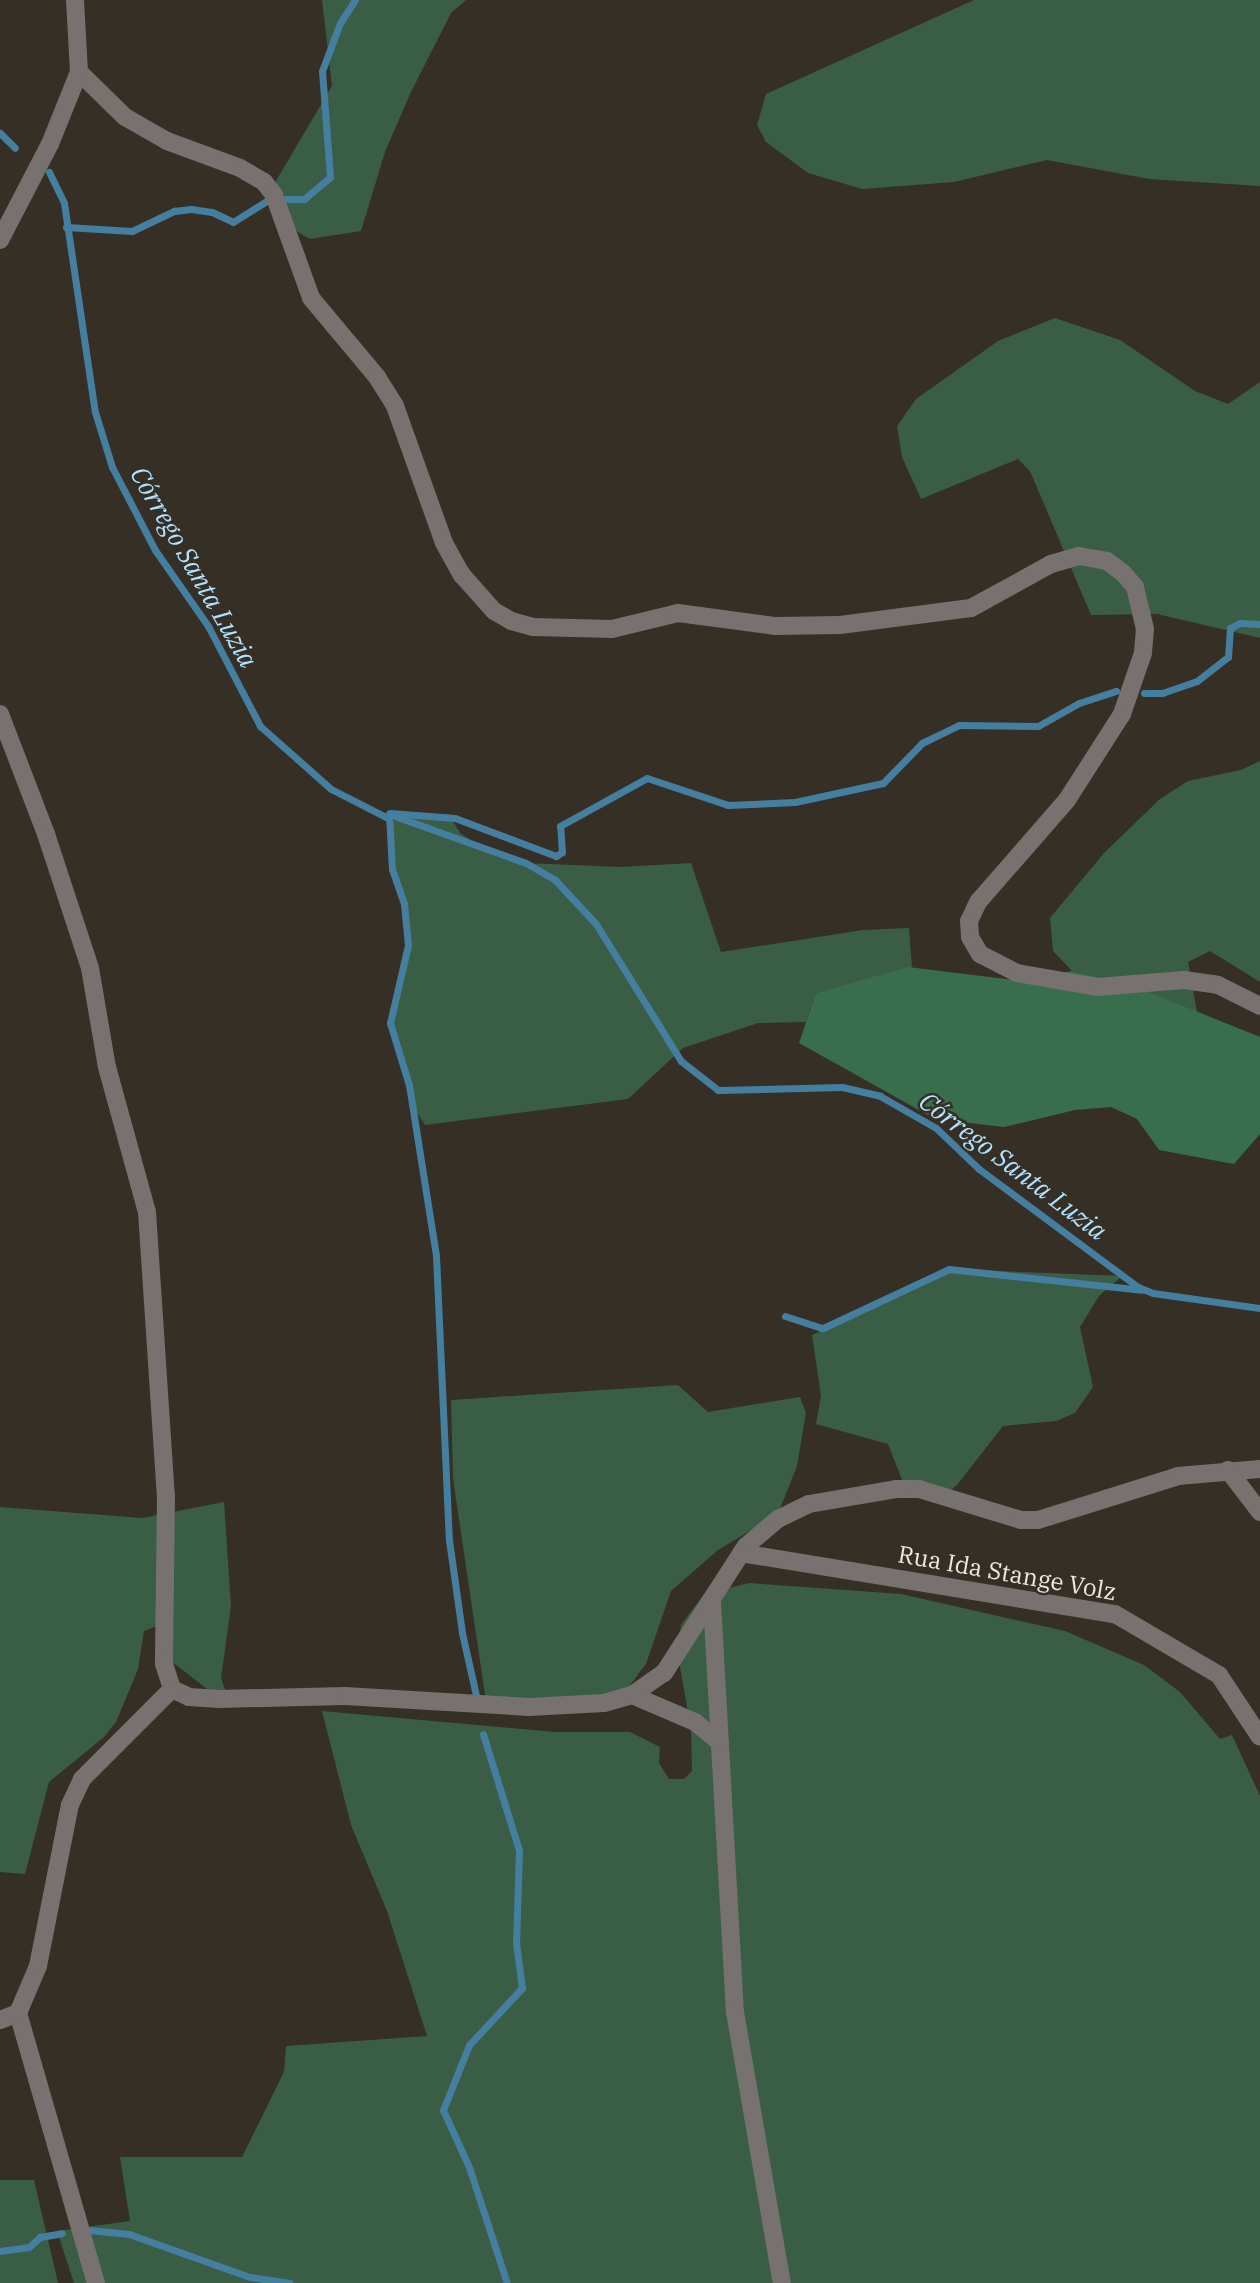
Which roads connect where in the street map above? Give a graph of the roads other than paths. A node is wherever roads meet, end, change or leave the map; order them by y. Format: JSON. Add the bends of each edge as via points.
{"nodes":[{"id":1,"x":75,"y":0,"type":"edge"},
{"id":2,"x":79,"y":72,"type":"junction"},
{"id":3,"x":0,"y":240,"type":"edge"},
{"id":4,"x":0,"y":714,"type":"edge"},
{"id":5,"x":1260,"y":1006,"type":"edge"},
{"id":6,"x":1260,"y":1469,"type":"edge"},
{"id":7,"x":1228,"y":1470,"type":"junction"},
{"id":8,"x":1260,"y":1512,"type":"edge"},
{"id":9,"x":741,"y":1553,"type":"junction"},
{"id":10,"x":711,"y":1599,"type":"junction"},
{"id":11,"x":172,"y":1689,"type":"junction"},
{"id":12,"x":632,"y":1695,"type":"junction"},
{"id":13,"x":1260,"y":1737,"type":"edge"},
{"id":14,"x":720,"y":1742,"type":"junction"},
{"id":15,"x":18,"y":2013,"type":"junction"},
{"id":16,"x":0,"y":2020,"type":"edge"},
{"id":17,"x":96,"y":2283,"type":"edge"},
{"id":18,"x":782,"y":2283,"type":"edge"}],
"edges":[{"from":1,"to":2,"type":"street"},
{"from":2,"to":3,"type":"street","via":[[50,144]]},
{"from":2,"to":5,"type":"street","via":[[125,117],[167,142],[240,168],[274,195],[312,298],[395,406],[450,554],[477,596],[511,621],[554,628],[612,629],[678,613],[776,626],[840,625],[971,608],[1051,564],[1079,556],[1107,561],[1135,587],[1144,629],[1143,653],[1122,714],[1067,800],[978,902],[969,921],[970,937],[979,954],[1017,973],[1097,987],[1184,981],[1218,985]]},
{"from":4,"to":11,"type":"street","via":[[90,968],[107,1067],[147,1212],[166,1496],[164,1664]]},
{"from":6,"to":7,"type":"street"},
{"from":7,"to":8,"type":"street"},
{"from":7,"to":9,"type":"street","via":[[1160,1480],[1038,1520],[1021,1520],[939,1493],[896,1489],[792,1511]]},
{"from":9,"to":10,"type":"street"},
{"from":9,"to":13,"type":"street","name":"Rua Ida Stange Volz","via":[[1115,1614],[1219,1675]]},
{"from":10,"to":12,"type":"street","via":[[695,1631],[664,1673]]},
{"from":10,"to":14,"type":"street"},
{"from":11,"to":12,"type":"street","via":[[189,1697],[211,1699],[345,1696],[529,1707],[588,1705]]},
{"from":11,"to":15,"type":"street","via":[[82,1779],[70,1805],[37,1966]]},
{"from":12,"to":14,"type":"street","via":[[695,1722]]},
{"from":14,"to":18,"type":"street","via":[[735,2012]]},
{"from":15,"to":16,"type":"street"},
{"from":15,"to":17,"type":"street"}]}
